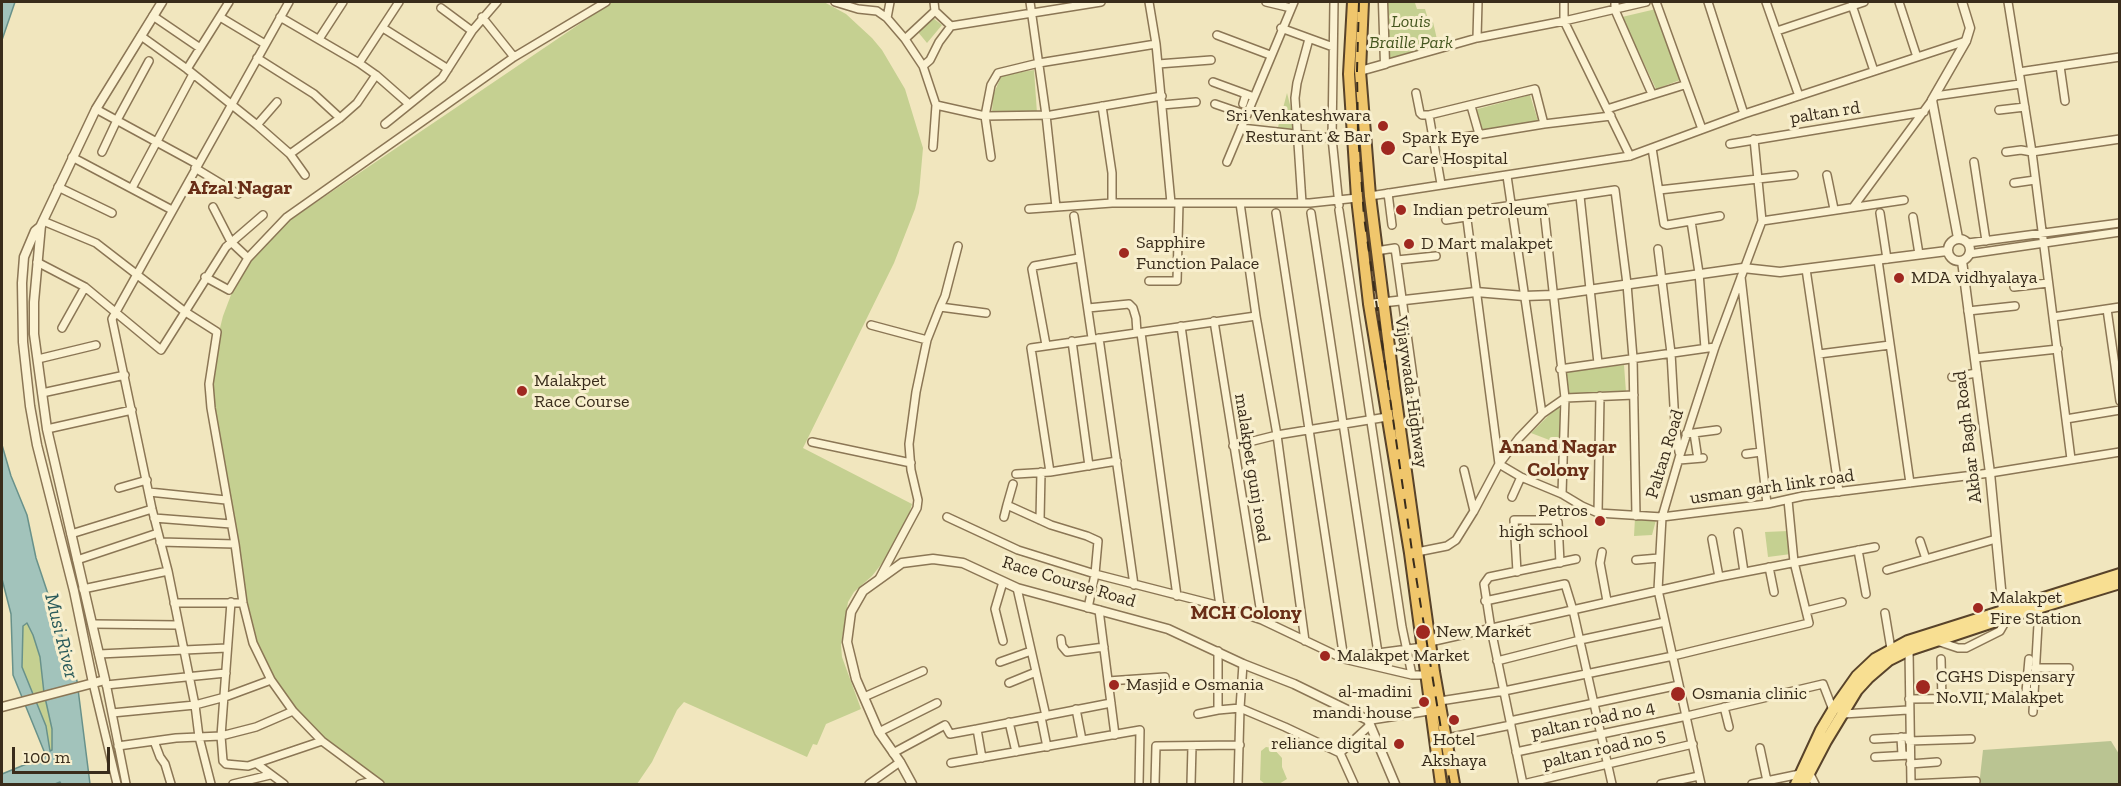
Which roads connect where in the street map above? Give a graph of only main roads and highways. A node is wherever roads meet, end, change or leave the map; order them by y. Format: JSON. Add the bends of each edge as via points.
{"nodes":[{"id":1,"x":1353,"y":2,"type":"edge"},
{"id":2,"x":1363,"y":2,"type":"edge"},
{"id":3,"x":2120,"y":574,"type":"edge"},
{"id":4,"x":2116,"y":584,"type":"edge"},
{"id":5,"x":2005,"y":614,"type":"junction"},
{"id":6,"x":1426,"y":645,"type":"junction"},
{"id":7,"x":1838,"y":712,"type":"junction"},
{"id":8,"x":1802,"y":779,"type":"edge"},
{"id":9,"x":1441,"y":784,"type":"edge"},
{"id":10,"x":1454,"y":784,"type":"edge"}],
"edges":[{"from":1,"to":6,"type":"highway","name":"Vijaywada Highway","via":[[1348,74],[1369,304]]},
{"from":2,"to":6,"type":"highway","name":"Vijaywada Highway","via":[[1360,71],[1370,196]]},
{"from":3,"to":5,"type":"main road"},
{"from":4,"to":5,"type":"main road"},
{"from":5,"to":7,"type":"main road","via":[[1889,660]]},
{"from":5,"to":7,"type":"main road","via":[[1892,649],[1875,658],[1857,676]]},
{"from":6,"to":9,"type":"highway","name":"Vijaywada Highway"},
{"from":6,"to":10,"type":"highway","name":"Vijaywada Highway"},
{"from":7,"to":8,"type":"main road"}]}
